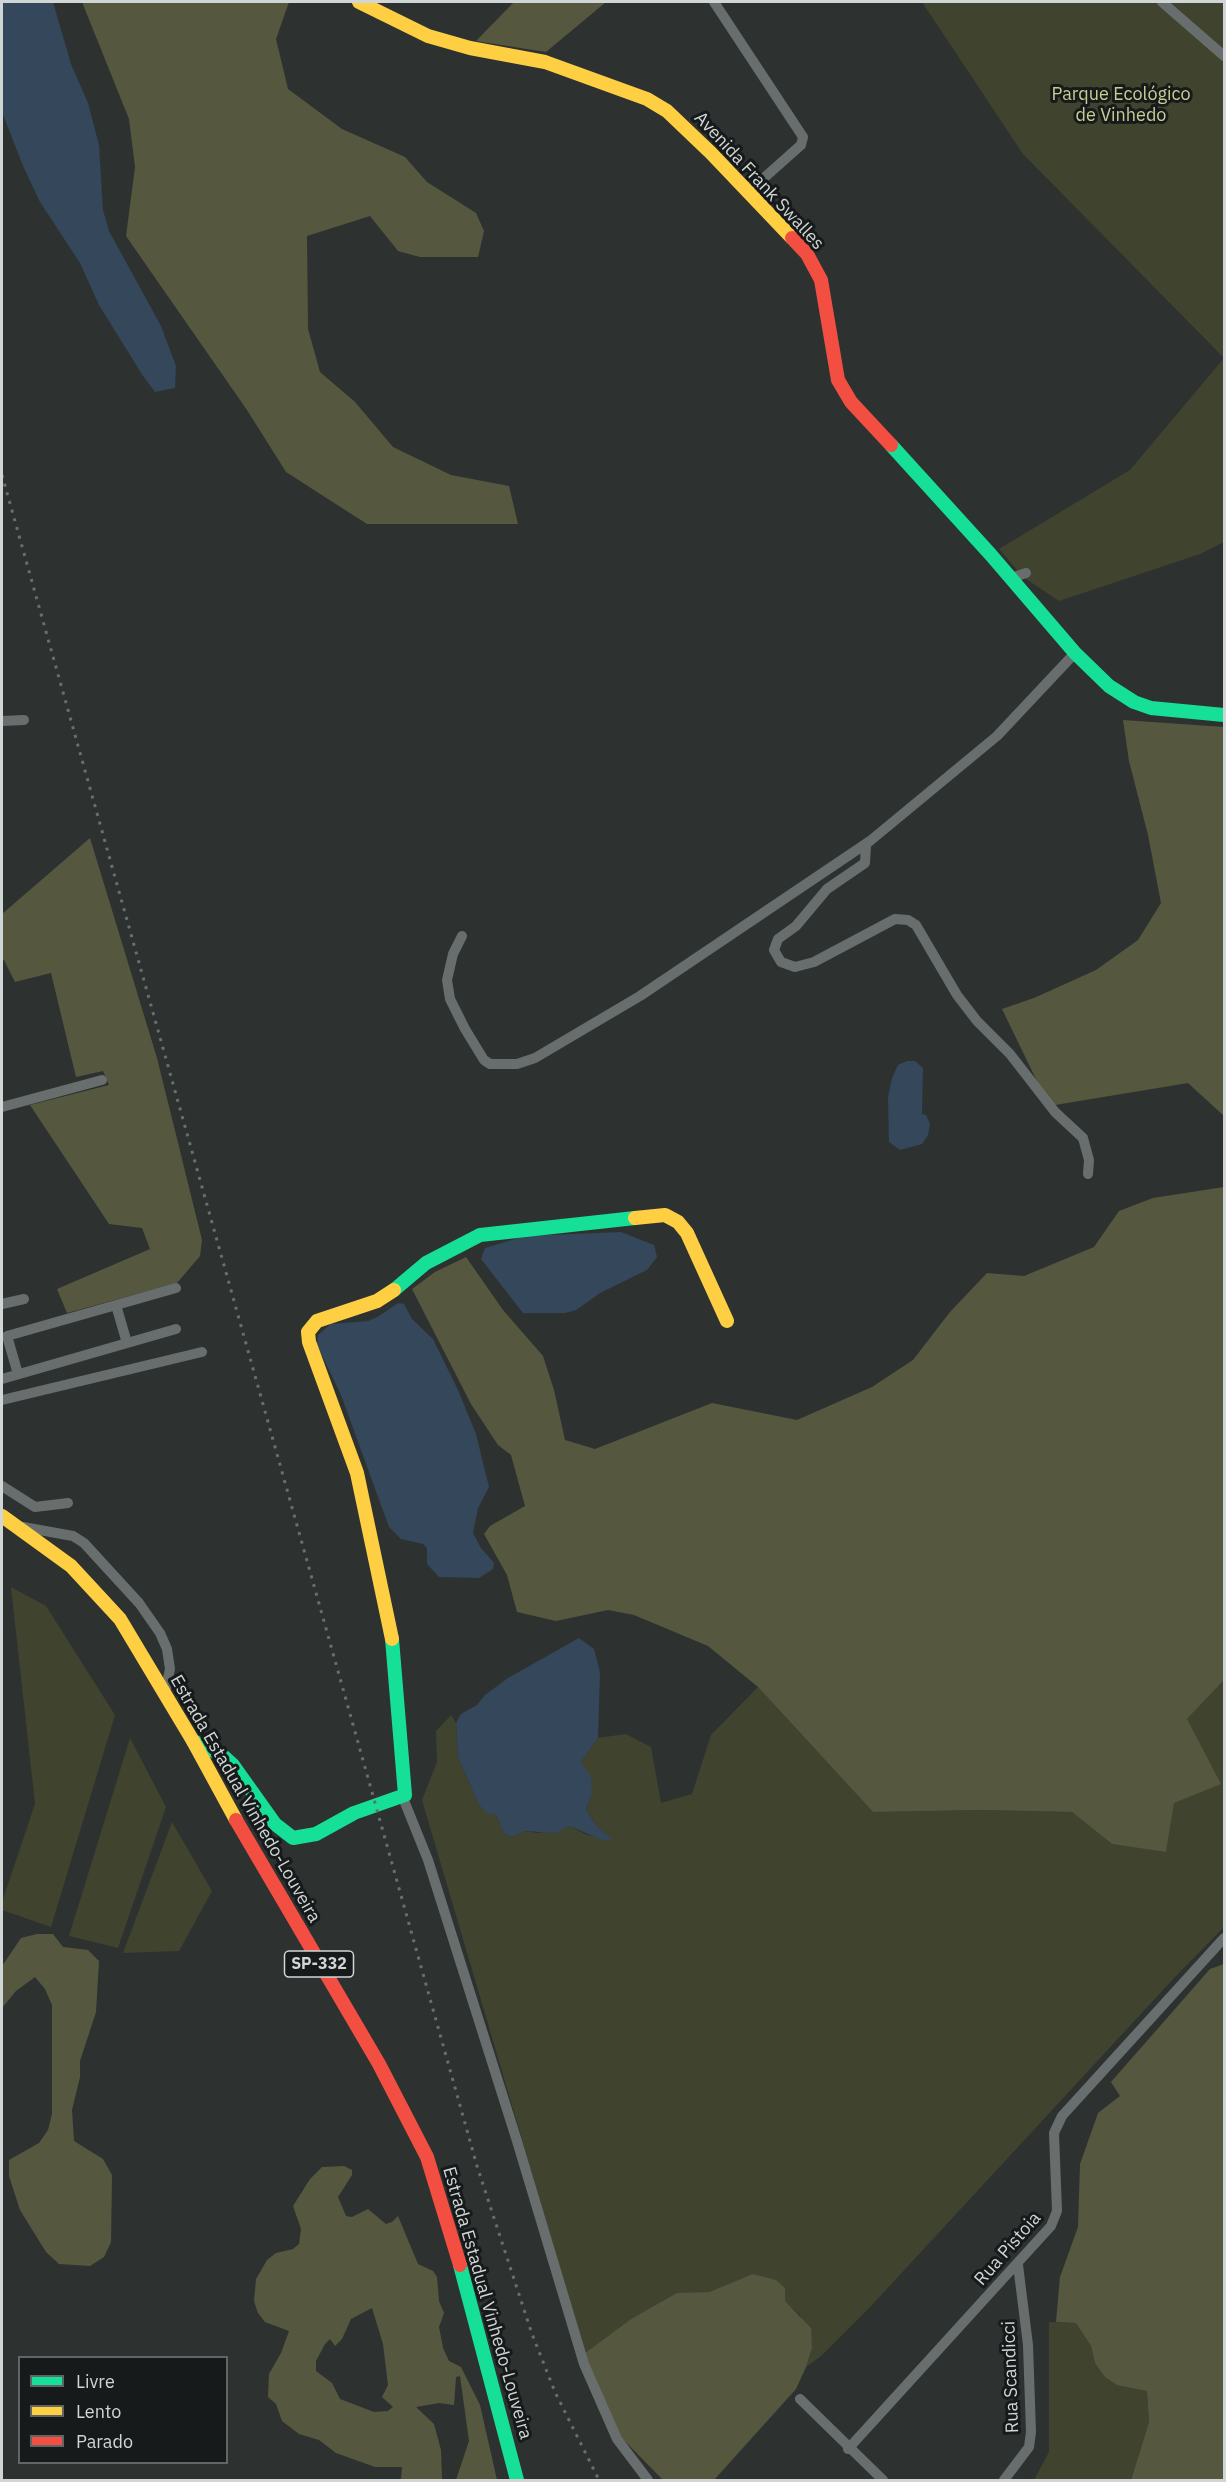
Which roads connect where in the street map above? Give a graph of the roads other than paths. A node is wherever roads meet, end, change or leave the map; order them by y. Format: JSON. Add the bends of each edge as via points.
{"nodes":[{"id":1,"x":359,"y":2,"type":"edge"},
{"id":2,"x":714,"y":2,"type":"edge"},
{"id":3,"x":1162,"y":2,"type":"edge"},
{"id":4,"x":1224,"y":56,"type":"edge"},
{"id":5,"x":747,"y":193,"type":"junction"},
{"id":6,"x":1026,"y":573,"type":"dead end"},
{"id":7,"x":1011,"y":578,"type":"junction"},
{"id":8,"x":1075,"y":653,"type":"junction"},
{"id":9,"x":1224,"y":716,"type":"edge"},
{"id":10,"x":24,"y":720,"type":"dead end"},
{"id":11,"x":2,"y":721,"type":"edge"},
{"id":12,"x":866,"y":844,"type":"junction"},
{"id":13,"x":462,"y":936,"type":"dead end"},
{"id":14,"x":102,"y":1080,"type":"dead end"},
{"id":15,"x":2,"y":1107,"type":"edge"},
{"id":16,"x":1088,"y":1174,"type":"dead end"},
{"id":17,"x":176,"y":1288,"type":"dead end"},
{"id":18,"x":24,"y":1299,"type":"dead end"},
{"id":19,"x":2,"y":1304,"type":"edge"},
{"id":20,"x":116,"y":1305,"type":"junction"},
{"id":21,"x":727,"y":1321,"type":"dead end"},
{"id":22,"x":176,"y":1329,"type":"dead end"},
{"id":23,"x":127,"y":1343,"type":"junction"},
{"id":24,"x":202,"y":1352,"type":"dead end"},
{"id":25,"x":18,"y":1374,"type":"junction"},
{"id":26,"x":2,"y":1378,"type":"edge"},
{"id":27,"x":2,"y":1400,"type":"edge"},
{"id":28,"x":2,"y":1486,"type":"edge"},
{"id":29,"x":68,"y":1503,"type":"dead end"},
{"id":30,"x":2,"y":1516,"type":"edge"},
{"id":31,"x":20,"y":1527,"type":"junction"},
{"id":32,"x":165,"y":1693,"type":"junction"},
{"id":33,"x":192,"y":1741,"type":"junction"},
{"id":34,"x":403,"y":1798,"type":"junction"},
{"id":35,"x":1224,"y":1938,"type":"edge"},
{"id":36,"x":1018,"y":2265,"type":"junction"},
{"id":37,"x":800,"y":2399,"type":"dead end"},
{"id":38,"x":848,"y":2449,"type":"junction"},
{"id":39,"x":517,"y":2481,"type":"edge"},
{"id":40,"x":648,"y":2481,"type":"edge"},
{"id":41,"x":883,"y":2481,"type":"edge"},
{"id":42,"x":1004,"y":2481,"type":"edge"}],
"edges":[{"from":1,"to":5,"type":"street","name":"Avenida Frank Swalles","via":[[428,36],[545,62],[647,99],[674,118]]},
{"from":2,"to":5,"type":"street","via":[[803,137],[801,145]]},
{"from":3,"to":4,"type":"street"},
{"from":5,"to":7,"type":"street","name":"Avenida Frank Swalles","via":[[807,254],[817,271],[838,380],[851,402]]},
{"from":6,"to":7,"type":"street"},
{"from":7,"to":8,"type":"street","name":"Avenida Frank Swalles"},
{"from":8,"to":9,"type":"street","name":"Avenida Frank Swalles","via":[[1109,686],[1134,702],[1151,708]]},
{"from":8,"to":12,"type":"street","via":[[997,736]]},
{"from":10,"to":11,"type":"street"},
{"from":12,"to":13,"type":"street","via":[[640,996],[535,1058],[517,1064],[501,1066],[484,1060],[450,999],[449,966]]},
{"from":12,"to":16,"type":"street","via":[[865,863],[827,889],[796,926],[778,939],[774,950],[781,962],[795,967],[814,962],[895,919],[916,925],[977,1022],[1010,1054],[1055,1112],[1083,1138]]},
{"from":14,"to":15,"type":"street"},
{"from":17,"to":20,"type":"street"},
{"from":18,"to":19,"type":"street"},
{"from":20,"to":23,"type":"street"},
{"from":20,"to":25,"type":"street","via":[[7,1336]]},
{"from":21,"to":34,"type":"street","via":[[687,1233],[665,1215],[480,1235],[426,1263],[392,1292],[327,1316],[309,1328],[309,1342],[357,1473],[391,1628],[406,1784]]},
{"from":22,"to":23,"type":"street"},
{"from":23,"to":25,"type":"street"},
{"from":24,"to":27,"type":"street"},
{"from":25,"to":26,"type":"street"},
{"from":28,"to":29,"type":"street","via":[[35,1507]]},
{"from":30,"to":31,"type":"street","name":"Estrada Estadual Vinhedo-Louveira","number":"SP-332"},
{"from":31,"to":32,"type":"street","name":"Estrada Estadual Vinhedo-Louveira","number":"SP-332","via":[[71,1566],[109,1605]]},
{"from":31,"to":32,"type":"street","via":[[73,1536],[140,1603],[167,1649],[170,1669]]},
{"from":32,"to":33,"type":"street","name":"Estrada Estadual Vinhedo-Louveira","number":"SP-332"},
{"from":33,"to":34,"type":"street","via":[[233,1765],[276,1824],[292,1838],[316,1834],[354,1813]]},
{"from":33,"to":39,"type":"street","name":"Estrada Estadual Vinhedo-Louveira","number":"SP-332","via":[[266,1875],[379,2064],[427,2157],[451,2229]]},
{"from":34,"to":40,"type":"street","via":[[428,1860],[584,2364],[618,2439]]},
{"from":35,"to":36,"type":"street","name":"Rua Pistoia","via":[[1062,2116],[1054,2133],[1055,2219]]},
{"from":36,"to":38,"type":"street","name":"Rua Pistoia"},
{"from":36,"to":42,"type":"street","name":"Rua Scandicci","via":[[1028,2345],[1031,2432],[1029,2447]]},
{"from":37,"to":38,"type":"street"},
{"from":38,"to":41,"type":"street"}]}
